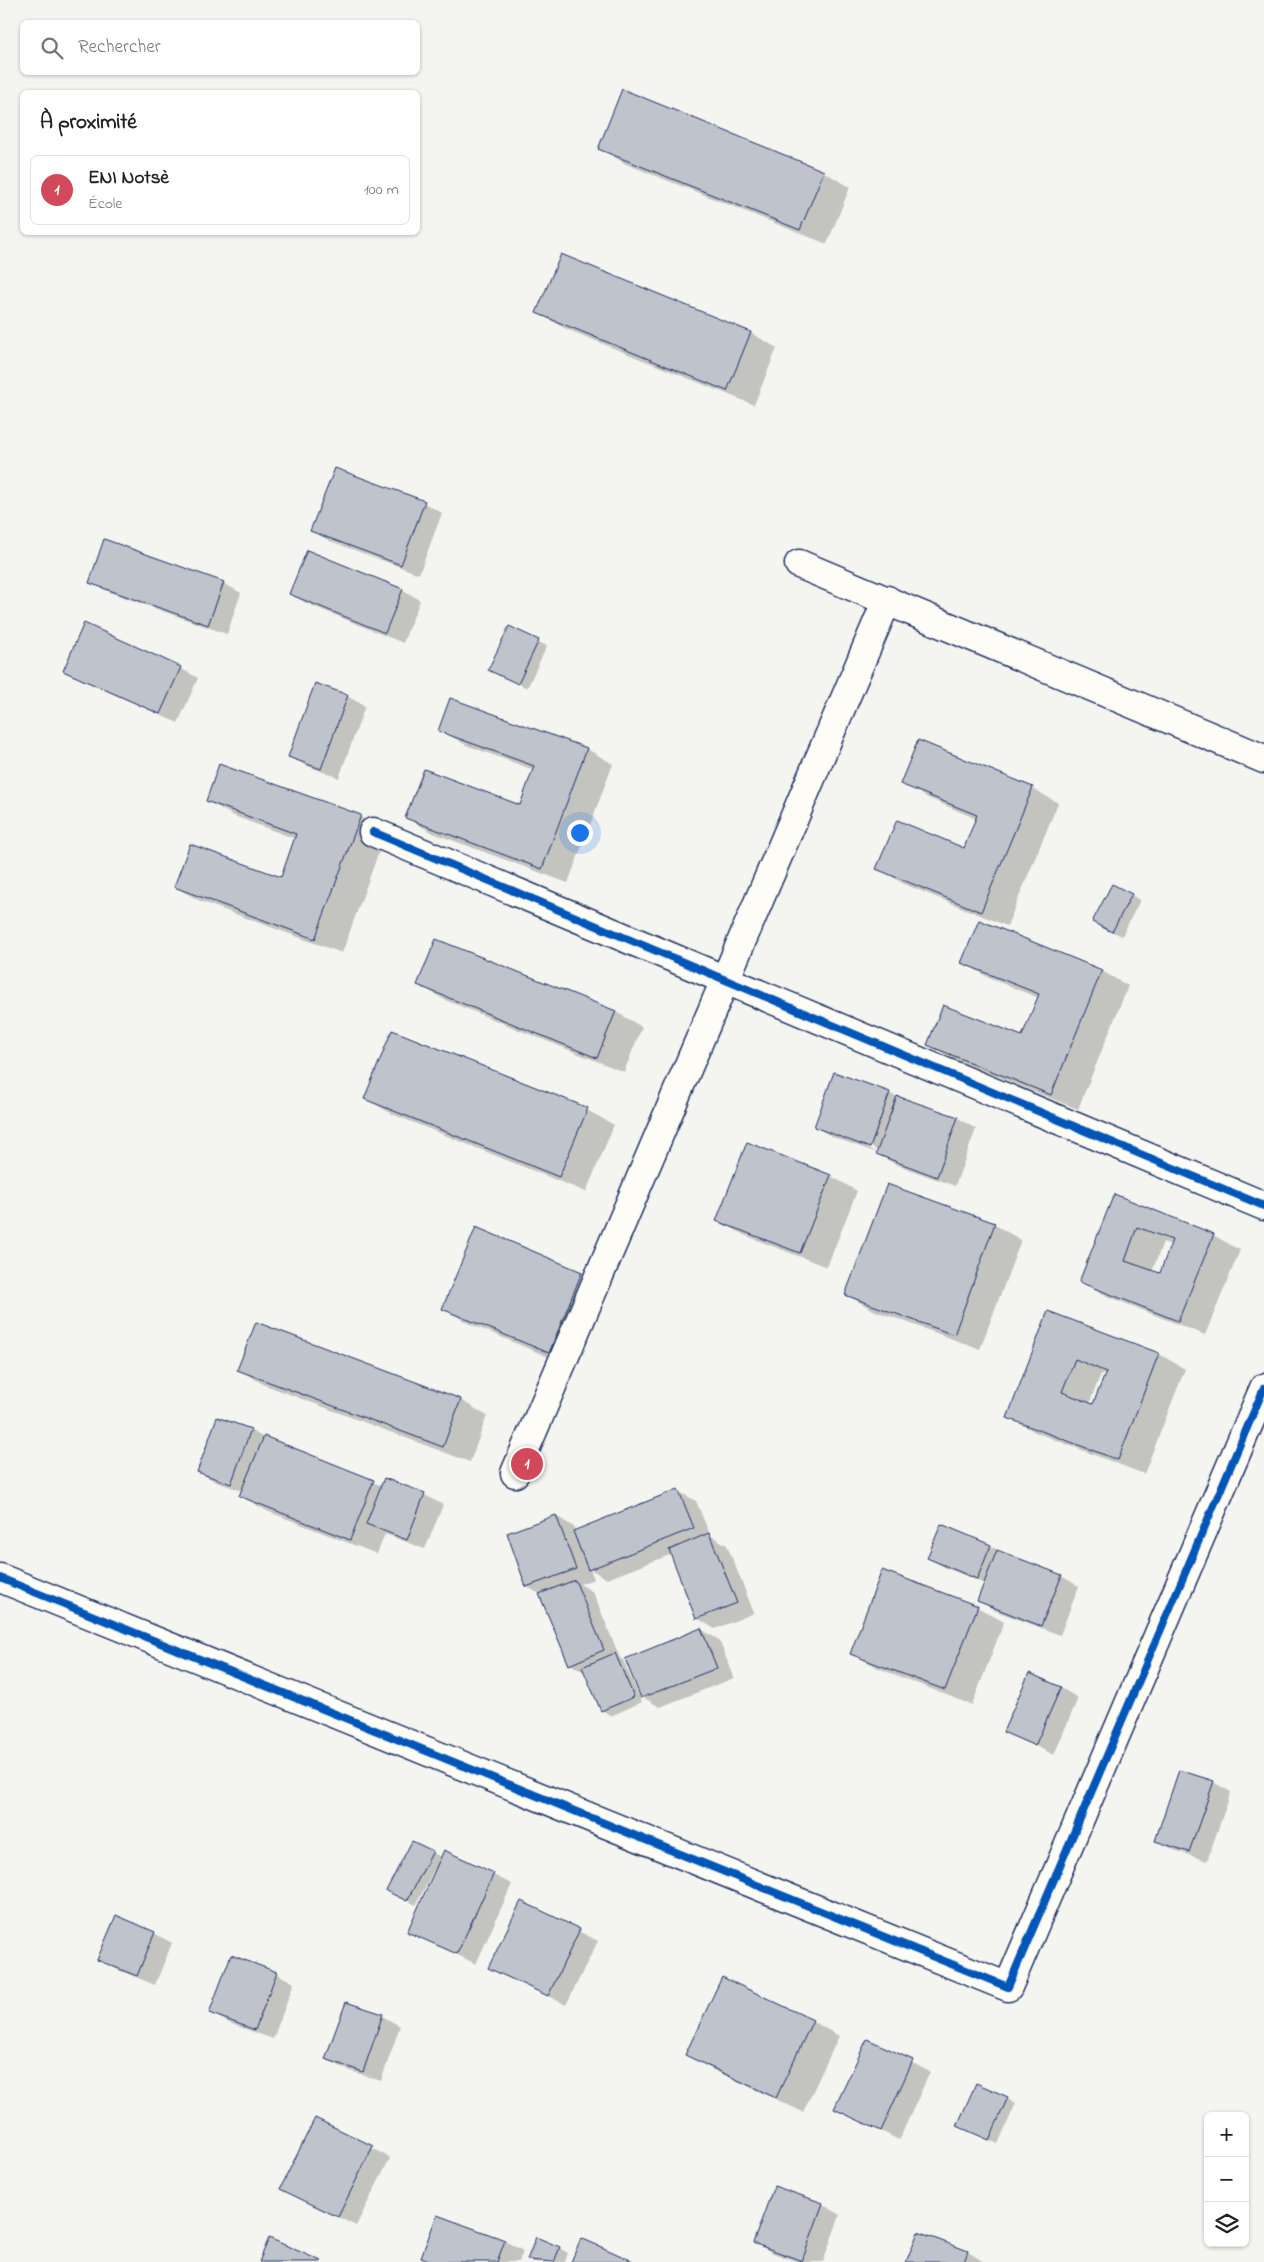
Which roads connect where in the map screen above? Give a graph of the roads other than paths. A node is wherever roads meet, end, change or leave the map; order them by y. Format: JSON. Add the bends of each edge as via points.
{"nodes":[{"id":1,"x":799,"y":564,"type":"dead end"},
{"id":2,"x":887,"y":600,"type":"junction"},
{"id":3,"x":1264,"y":759,"type":"edge"},
{"id":4,"x":373,"y":832,"type":"dead end"},
{"id":5,"x":725,"y":980,"type":"junction"},
{"id":6,"x":1264,"y":1206,"type":"edge"},
{"id":7,"x":1264,"y":1388,"type":"edge"},
{"id":8,"x":515,"y":1473,"type":"dead end"},
{"id":9,"x":0,"y":1578,"type":"edge"}],
"edges":[{"from":1,"to":2,"type":"street"},
{"from":2,"to":3,"type":"street"},
{"from":2,"to":5,"type":"street"},
{"from":4,"to":5,"type":"street"},
{"from":5,"to":6,"type":"street"},
{"from":5,"to":8,"type":"street"},
{"from":7,"to":9,"type":"street","via":[[1008,1987]]}]}
